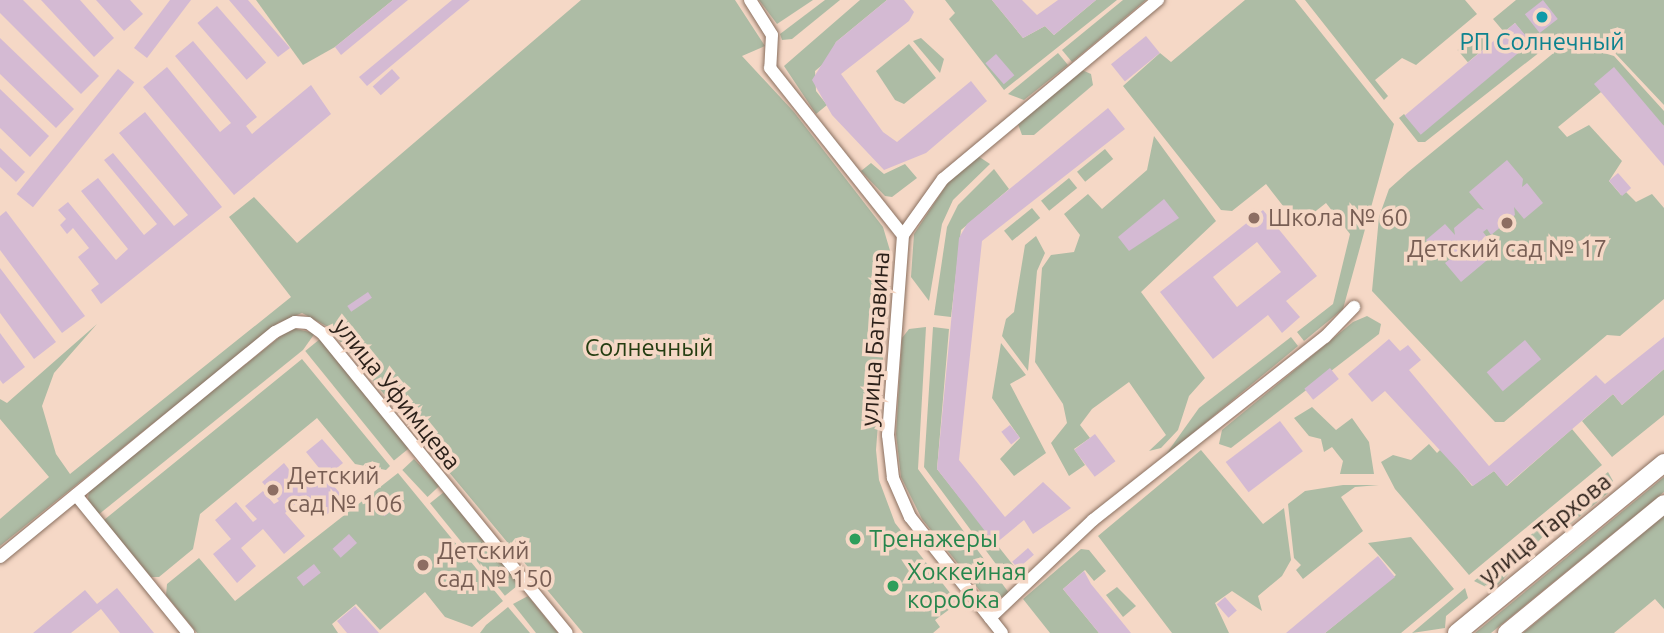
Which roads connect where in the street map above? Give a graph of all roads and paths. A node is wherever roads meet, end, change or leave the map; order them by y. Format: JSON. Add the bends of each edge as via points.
{"nodes":[{"id":1,"x":750,"y":0,"type":"edge"},
{"id":2,"x":1158,"y":0,"type":"edge"},
{"id":3,"x":904,"y":235,"type":"junction"},
{"id":4,"x":1354,"y":307,"type":"dead end"},
{"id":5,"x":1664,"y":463,"type":"edge"},
{"id":6,"x":76,"y":495,"type":"junction"},
{"id":7,"x":1664,"y":504,"type":"edge"},
{"id":8,"x":0,"y":557,"type":"edge"},
{"id":9,"x":990,"y":618,"type":"junction"},
{"id":10,"x":188,"y":633,"type":"edge"},
{"id":11,"x":567,"y":633,"type":"edge"},
{"id":12,"x":1002,"y":633,"type":"edge"},
{"id":13,"x":1457,"y":633,"type":"edge"},
{"id":14,"x":1507,"y":633,"type":"edge"}],
"edges":[{"from":1,"to":3,"type":"street","via":[[772,35],[770,68]]},
{"from":2,"to":3,"type":"street","name":"улица Батавина","via":[[943,179]]},
{"from":3,"to":9,"type":"street","name":"улица Батавина","via":[[888,435],[892,478],[910,517]]},
{"from":4,"to":9,"type":"street","via":[[1325,337],[1093,520]]},
{"from":5,"to":13,"type":"main road","name":"улица Тархова"},
{"from":6,"to":8,"type":"street","name":"улица Уфимцева"},
{"from":6,"to":10,"type":"street"},
{"from":6,"to":11,"type":"street","name":"улица Уфимцева","via":[[275,332],[295,322],[308,323],[322,333]]},
{"from":7,"to":14,"type":"main road"},
{"from":9,"to":12,"type":"street","name":"улица Батавина"}]}
